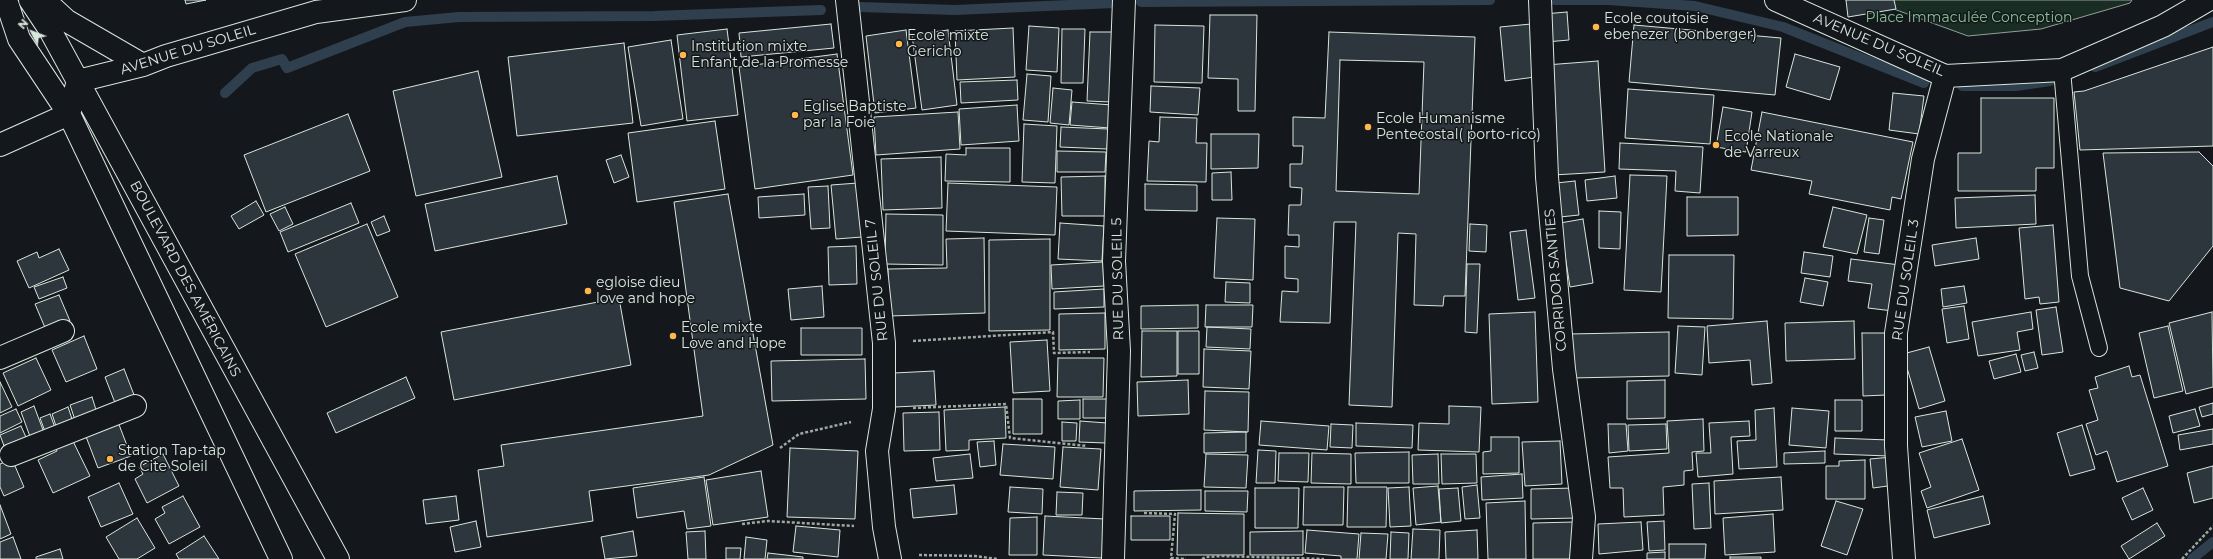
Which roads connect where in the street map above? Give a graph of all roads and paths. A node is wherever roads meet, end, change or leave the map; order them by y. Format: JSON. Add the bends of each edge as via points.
{"nodes":[{"id":1,"x":6,"y":0,"type":"edge"},
{"id":2,"x":30,"y":0,"type":"edge"},
{"id":3,"x":44,"y":0,"type":"edge"},
{"id":4,"x":405,"y":0,"type":"edge"},
{"id":5,"x":847,"y":0,"type":"edge"},
{"id":6,"x":1124,"y":0,"type":"edge"},
{"id":7,"x":1540,"y":0,"type":"edge"},
{"id":8,"x":1776,"y":0,"type":"edge"},
{"id":9,"x":2208,"y":0,"type":"edge"},
{"id":10,"x":143,"y":65,"type":"junction"},
{"id":11,"x":2062,"y":70,"type":"junction"},
{"id":12,"x":1945,"y":76,"type":"junction"},
{"id":13,"x":78,"y":81,"type":"junction"},
{"id":14,"x":69,"y":114,"type":"junction"},
{"id":15,"x":0,"y":145,"type":"edge"},
{"id":16,"x":63,"y":330,"type":"dead end"},
{"id":17,"x":884,"y":342,"type":"junction"},
{"id":18,"x":2099,"y":348,"type":"dead end"},
{"id":19,"x":1119,"y":351,"type":"junction"},
{"id":20,"x":0,"y":358,"type":"edge"},
{"id":21,"x":135,"y":406,"type":"dead end"},
{"id":22,"x":883,"y":412,"type":"junction"},
{"id":23,"x":780,"y":448,"type":"dead end"},
{"id":24,"x":1118,"y":448,"type":"junction"},
{"id":25,"x":11,"y":455,"type":"dead end"},
{"id":26,"x":1115,"y":513,"type":"junction"},
{"id":27,"x":742,"y":524,"type":"dead end"},
{"id":28,"x":2213,"y":526,"type":"edge"},
{"id":29,"x":884,"y":528,"type":"junction"},
{"id":30,"x":890,"y":556,"type":"edge"},
{"id":31,"x":281,"y":559,"type":"edge"},
{"id":32,"x":338,"y":559,"type":"edge"},
{"id":33,"x":997,"y":559,"type":"edge"},
{"id":34,"x":1113,"y":559,"type":"edge"},
{"id":35,"x":1186,"y":559,"type":"edge"},
{"id":36,"x":1202,"y":559,"type":"edge"},
{"id":37,"x":1324,"y":559,"type":"edge"},
{"id":38,"x":1581,"y":559,"type":"edge"},
{"id":39,"x":1904,"y":559,"type":"edge"},
{"id":40,"x":2182,"y":559,"type":"edge"}],
"edges":[{"from":1,"to":14,"type":"street","name":"BOULEVARD DES AMÉRICAINS","via":[[19,39]]},
{"from":2,"to":13,"type":"street","name":"BOULEVARD DES AMÉRICAINS"},
{"from":3,"to":10,"type":"street","via":[[67,21]]},
{"from":4,"to":10,"type":"street","name":"AVENUE DU SOLEIL","via":[[316,12]]},
{"from":5,"to":17,"type":"street","name":"RUE DU SOLEIL 7"},
{"from":6,"to":19,"type":"street","name":"RUE DU SOLEIL 5","via":[[1114,261]]},
{"from":7,"to":38,"type":"street","name":"CORRIDOR SANTIES","via":[[1547,177],[1564,369],[1584,517]]},
{"from":8,"to":12,"type":"street","name":"AVENUE DU SOLEIL"},
{"from":9,"to":11,"type":"street","name":"AVENUE DU SOLEIL","via":[[2163,26]]},
{"from":10,"to":13,"type":"street","name":"AVENUE DU SOLEIL"},
{"from":11,"to":12,"type":"street","name":"AVENUE DU SOLEIL"},
{"from":11,"to":18,"type":"lane","via":[[2080,276]]},
{"from":12,"to":39,"type":"street","name":"RUE DU SOLEIL 3","via":[[1923,159],[1896,333],[1896,446]]},
{"from":13,"to":14,"type":"street"},
{"from":13,"to":32,"type":"street","name":"BOULEVARD DES AMÉRICAINS"},
{"from":14,"to":15,"type":"street"},
{"from":14,"to":31,"type":"street","name":"BOULEVARD DES AMÉRICAINS"},
{"from":16,"to":20,"type":"street"},
{"from":17,"to":19,"type":"path","via":[[1053,332],[1054,353]]},
{"from":17,"to":22,"type":"street","name":"RUE DU SOLEIL 7"},
{"from":19,"to":24,"type":"street","name":"RUE DU SOLEIL 5"},
{"from":21,"to":25,"type":"street"},
{"from":22,"to":23,"type":"path","via":[[799,434]]},
{"from":22,"to":24,"type":"path","via":[[1006,404],[1010,438]]},
{"from":22,"to":29,"type":"street","name":"RUE DU SOLEIL 7","via":[[877,451]]},
{"from":24,"to":26,"type":"street","name":"RUE DU SOLEIL 5"},
{"from":26,"to":34,"type":"street","name":"RUE DU SOLEIL 5"},
{"from":26,"to":35,"type":"path","via":[[1175,514],[1170,558]]},
{"from":27,"to":29,"type":"path","via":[[768,521]]},
{"from":28,"to":40,"type":"path"},
{"from":29,"to":30,"type":"street","name":"RUE DU SOLEIL 7"},
{"from":30,"to":33,"type":"path","via":[[975,556]]},
{"from":36,"to":37,"type":"path","via":[[1222,556]]}]}
